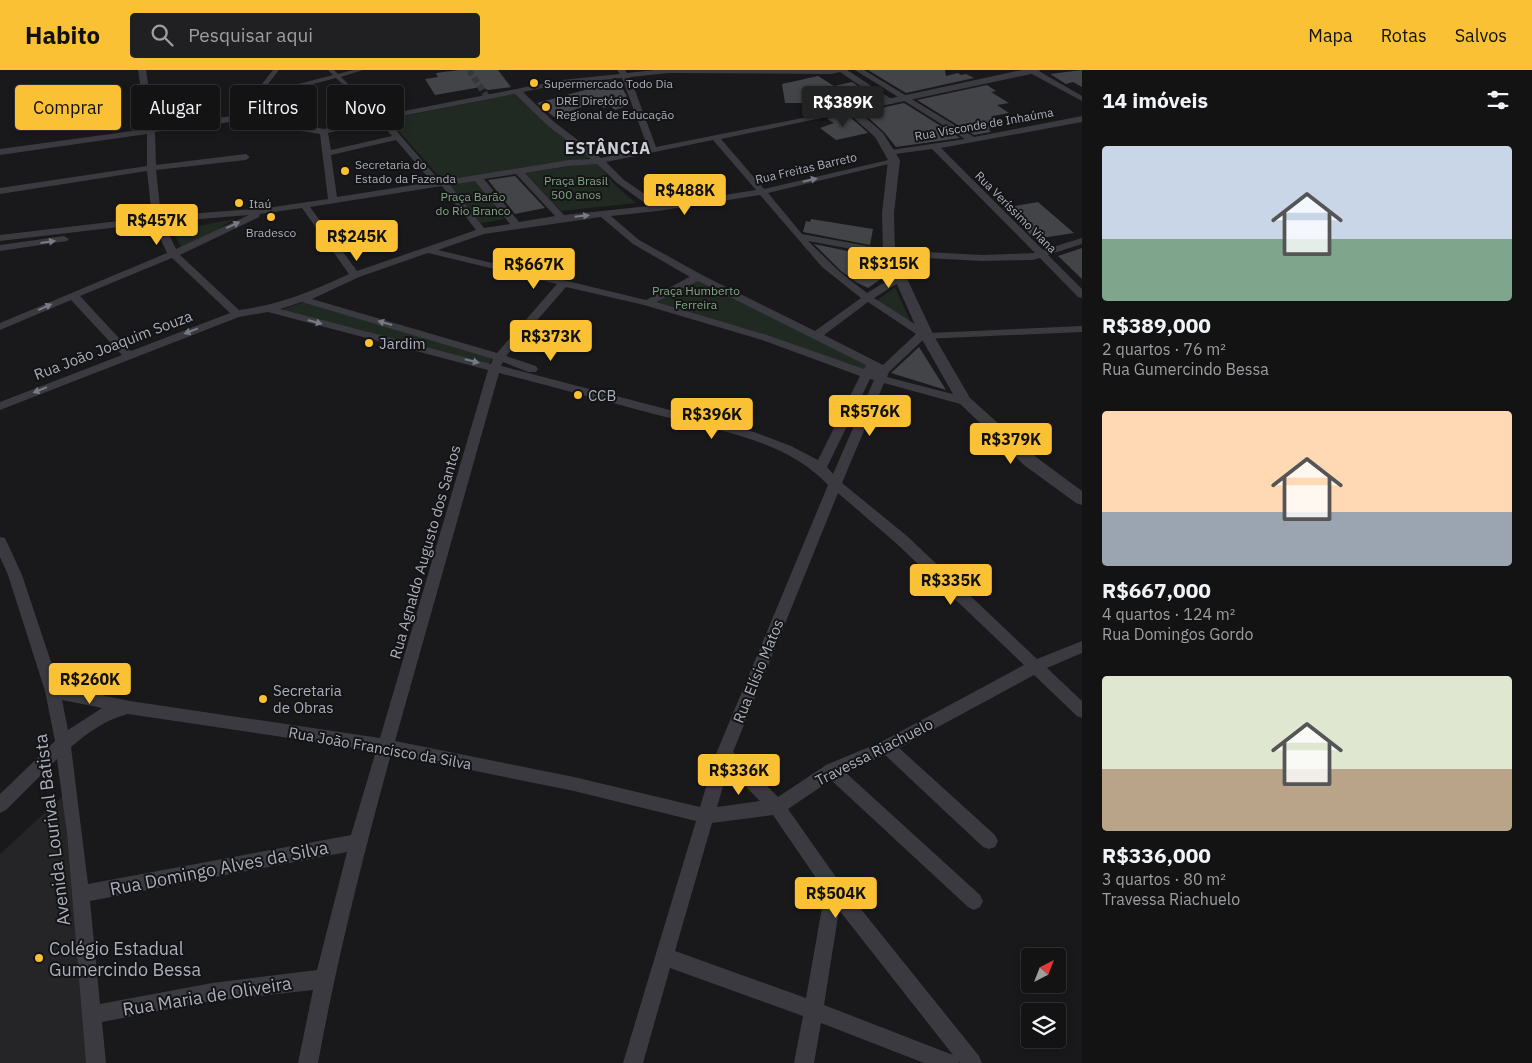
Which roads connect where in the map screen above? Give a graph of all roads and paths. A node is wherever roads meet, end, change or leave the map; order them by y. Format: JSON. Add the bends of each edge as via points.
{"nodes":[{"id":1,"x":142,"y":70,"type":"edge"},
{"id":2,"x":276,"y":70,"type":"edge"},
{"id":3,"x":331,"y":70,"type":"edge"},
{"id":4,"x":360,"y":70,"type":"edge"},
{"id":5,"x":673,"y":70,"type":"edge"},
{"id":6,"x":840,"y":70,"type":"edge"},
{"id":7,"x":859,"y":70,"type":"edge"},
{"id":8,"x":1033,"y":70,"type":"edge"},
{"id":9,"x":623,"y":72,"type":"edge"},
{"id":10,"x":337,"y":76,"type":"junction"},
{"id":11,"x":144,"y":85,"type":"edge"},
{"id":12,"x":264,"y":85,"type":"edge"},
{"id":13,"x":303,"y":85,"type":"edge"},
{"id":14,"x":346,"y":85,"type":"edge"},
{"id":15,"x":517,"y":91,"type":"junction"},
{"id":16,"x":905,"y":99,"type":"junction"},
{"id":17,"x":1082,"y":99,"type":"edge"},
{"id":18,"x":890,"y":102,"type":"junction"},
{"id":19,"x":850,"y":110,"type":"junction"},
{"id":20,"x":404,"y":113,"type":"edge"},
{"id":21,"x":1082,"y":118,"type":"edge"},
{"id":22,"x":151,"y":130,"type":"joint"},
{"id":23,"x":312,"y":130,"type":"edge"},
{"id":24,"x":332,"y":130,"type":"edge"},
{"id":25,"x":392,"y":130,"type":"edge"},
{"id":26,"x":324,"y":132,"type":"junction"},
{"id":27,"x":399,"y":137,"type":"junction"},
{"id":28,"x":716,"y":138,"type":"junction"},
{"id":29,"x":973,"y":140,"type":"junction"},
{"id":30,"x":934,"y":146,"type":"junction"},
{"id":31,"x":653,"y":151,"type":"junction"},
{"id":32,"x":0,"y":152,"type":"edge"},
{"id":33,"x":328,"y":153,"type":"junction"},
{"id":34,"x":893,"y":156,"type":"junction"},
{"id":35,"x":246,"y":157,"type":"dead end"},
{"id":36,"x":599,"y":161,"type":"junction"},
{"id":37,"x":151,"y":168,"type":"junction"},
{"id":38,"x":518,"y":171,"type":"junction"},
{"id":39,"x":478,"y":178,"type":"junction"},
{"id":40,"x":441,"y":184,"type":"junction"},
{"id":41,"x":0,"y":191,"type":"edge"},
{"id":42,"x":762,"y":192,"type":"junction"},
{"id":43,"x":333,"y":200,"type":"junction"},
{"id":44,"x":304,"y":205,"type":"junction"},
{"id":45,"x":658,"y":208,"type":"junction"},
{"id":46,"x":267,"y":210,"type":"junction"},
{"id":47,"x":229,"y":214,"type":"junction"},
{"id":48,"x":603,"y":214,"type":"junction"},
{"id":49,"x":562,"y":218,"type":"junction"},
{"id":50,"x":157,"y":220,"type":"junction"},
{"id":51,"x":518,"y":226,"type":"junction"},
{"id":52,"x":163,"y":229,"type":"junction"},
{"id":53,"x":482,"y":231,"type":"junction"},
{"id":54,"x":799,"y":236,"type":"junction"},
{"id":55,"x":0,"y":238,"type":"edge"},
{"id":56,"x":1082,"y":240,"type":"edge"},
{"id":57,"x":0,"y":248,"type":"edge"},
{"id":58,"x":427,"y":250,"type":"junction"},
{"id":59,"x":173,"y":254,"type":"junction"},
{"id":60,"x":889,"y":254,"type":"junction"},
{"id":61,"x":1041,"y":255,"type":"junction"},
{"id":62,"x":355,"y":276,"type":"junction"},
{"id":63,"x":698,"y":277,"type":"junction"},
{"id":64,"x":899,"y":278,"type":"junction"},
{"id":65,"x":563,"y":284,"type":"junction"},
{"id":66,"x":72,"y":295,"type":"junction"},
{"id":67,"x":1082,"y":295,"type":"edge"},
{"id":68,"x":868,"y":296,"type":"junction"},
{"id":69,"x":302,"y":299,"type":"junction"},
{"id":70,"x":647,"y":303,"type":"junction"},
{"id":71,"x":268,"y":309,"type":"junction"},
{"id":72,"x":237,"y":314,"type":"junction"},
{"id":73,"x":0,"y":327,"type":"edge"},
{"id":74,"x":1082,"y":329,"type":"edge"},
{"id":75,"x":925,"y":335,"type":"junction"},
{"id":76,"x":816,"y":336,"type":"junction"},
{"id":77,"x":128,"y":355,"type":"junction"},
{"id":78,"x":497,"y":362,"type":"junction"},
{"id":79,"x":869,"y":369,"type":"junction"},
{"id":80,"x":883,"y":374,"type":"junction"},
{"id":81,"x":964,"y":401,"type":"junction"},
{"id":82,"x":0,"y":406,"type":"edge"},
{"id":83,"x":820,"y":468,"type":"junction"},
{"id":84,"x":835,"y":484,"type":"junction"},
{"id":85,"x":1082,"y":499,"type":"edge"},
{"id":86,"x":0,"y":542,"type":"edge"},
{"id":87,"x":1082,"y":647,"type":"edge"},
{"id":88,"x":1036,"y":666,"type":"junction"},
{"id":89,"x":53,"y":691,"type":"junction"},
{"id":90,"x":130,"y":708,"type":"junction"},
{"id":91,"x":1082,"y":711,"type":"edge"},
{"id":92,"x":63,"y":743,"type":"junction"},
{"id":93,"x":387,"y":746,"type":"junction"},
{"id":94,"x":887,"y":747,"type":"junction"},
{"id":95,"x":724,"y":754,"type":"junction"},
{"id":96,"x":832,"y":770,"type":"junction"},
{"id":97,"x":0,"y":805,"type":"edge"},
{"id":98,"x":777,"y":807,"type":"junction"},
{"id":99,"x":706,"y":816,"type":"junction"},
{"id":100,"x":989,"y":841,"type":"dead end"},
{"id":101,"x":358,"y":842,"type":"junction"},
{"id":102,"x":834,"y":889,"type":"junction"},
{"id":103,"x":81,"y":894,"type":"junction"},
{"id":104,"x":974,"y":901,"type":"dead end"},
{"id":105,"x":664,"y":956,"type":"junction"},
{"id":106,"x":324,"y":979,"type":"junction"},
{"id":107,"x":812,"y":1010,"type":"junction"},
{"id":108,"x":91,"y":1015,"type":"junction"},
{"id":109,"x":96,"y":1063,"type":"edge"},
{"id":110,"x":308,"y":1063,"type":"edge"},
{"id":111,"x":633,"y":1063,"type":"edge"},
{"id":112,"x":804,"y":1063,"type":"edge"},
{"id":113,"x":949,"y":1063,"type":"edge"},
{"id":114,"x":972,"y":1063,"type":"edge"}],
"edges":[{"from":1,"to":11,"type":"street"},
{"from":2,"to":12,"type":"street"},
{"from":3,"to":10,"type":"street"},
{"from":4,"to":10,"type":"street"},
{"from":5,"to":6,"type":"street"},
{"from":5,"to":9,"type":"street"},
{"from":6,"to":18,"type":"street"},
{"from":7,"to":16,"type":"street"},
{"from":8,"to":16,"type":"street"},
{"from":8,"to":17,"type":"street"},
{"from":9,"to":15,"type":"street"},
{"from":9,"to":31,"type":"street"},
{"from":10,"to":13,"type":"street"},
{"from":10,"to":14,"type":"street"},
{"from":15,"to":20,"type":"street"},
{"from":15,"to":36,"type":"street"},
{"from":16,"to":18,"type":"street"},
{"from":16,"to":29,"type":"street"},
{"from":18,"to":19,"type":"street"},
{"from":19,"to":28,"type":"street"},
{"from":19,"to":34,"type":"street","via":[[879,135]]},
{"from":21,"to":29,"type":"street","name":"Rua Visconde de Inhaúma"},
{"from":22,"to":32,"type":"street"},
{"from":22,"to":37,"type":"street"},
{"from":23,"to":26,"type":"street"},
{"from":24,"to":26,"type":"street"},
{"from":25,"to":27,"type":"street"},
{"from":26,"to":33,"type":"street"},
{"from":27,"to":33,"type":"street"},
{"from":27,"to":40,"type":"street"},
{"from":28,"to":31,"type":"street"},
{"from":28,"to":42,"type":"street"},
{"from":29,"to":30,"type":"street","name":"Rua Visconde de Inhaúma"},
{"from":30,"to":34,"type":"street","name":"Rua Visconde de Inhaúma"},
{"from":30,"to":61,"type":"street","name":"Rua Veríssimo Viana"},
{"from":31,"to":36,"type":"street"},
{"from":33,"to":43,"type":"street"},
{"from":42,"to":34,"type":"street","name":"Rua Freitas Barreto","one_way":true},
{"from":34,"to":60,"type":"street","via":[[887,235]]},
{"from":35,"to":37,"type":"street"},
{"from":36,"to":38,"type":"street"},
{"from":36,"to":45,"type":"street","via":[[620,181]]},
{"from":37,"to":41,"type":"street"},
{"from":37,"to":50,"type":"street"},
{"from":38,"to":39,"type":"street"},
{"from":38,"to":49,"type":"street"},
{"from":39,"to":40,"type":"street"},
{"from":39,"to":51,"type":"street"},
{"from":40,"to":43,"type":"street"},
{"from":40,"to":53,"type":"street"},
{"from":42,"to":45,"type":"street","name":"Rua Freitas Barreto"},
{"from":42,"to":54,"type":"street"},
{"from":43,"to":44,"type":"street"},
{"from":44,"to":46,"type":"street"},
{"from":44,"to":62,"type":"street"},
{"from":45,"to":48,"type":"street","name":"Rua Freitas Barreto"},
{"from":46,"to":47,"type":"street"},
{"from":59,"to":46,"type":"street","one_way":true},
{"from":47,"to":50,"type":"street"},
{"from":47,"to":52,"type":"street"},
{"from":49,"to":48,"type":"street","name":"Rua Freitas Barreto","one_way":true},
{"from":48,"to":63,"type":"street","via":[[636,242]]},
{"from":49,"to":51,"type":"street","name":"Rua Freitas Barreto"},
{"from":50,"to":52,"type":"street"},
{"from":50,"to":55,"type":"street"},
{"from":51,"to":53,"type":"street","name":"Rua Freitas Barreto"},
{"from":57,"to":52,"type":"street","one_way":true},
{"from":52,"to":59,"type":"street"},
{"from":53,"to":58,"type":"street","name":"Rua Freitas Barreto"},
{"from":54,"to":60,"type":"street"},
{"from":54,"to":68,"type":"street","via":[[828,267]]},
{"from":56,"to":61,"type":"street"},
{"from":58,"to":62,"type":"street","name":"Rua João Joaquim Souza"},
{"from":58,"to":65,"type":"street"},
{"from":59,"to":66,"type":"street"},
{"from":59,"to":72,"type":"street"},
{"from":60,"to":61,"type":"street","via":[[1001,258]]},
{"from":60,"to":64,"type":"street"},
{"from":61,"to":67,"type":"street","name":"Rua Veríssimo Viana"},
{"from":62,"to":69,"type":"street","name":"Rua João Joaquim Souza"},
{"from":63,"to":70,"type":"street"},
{"from":63,"to":76,"type":"street"},
{"from":64,"to":68,"type":"street"},
{"from":64,"to":75,"type":"street"},
{"from":65,"to":70,"type":"street"},
{"from":65,"to":78,"type":"street"},
{"from":73,"to":66,"type":"street","one_way":true},
{"from":66,"to":77,"type":"street"},
{"from":68,"to":75,"type":"street"},
{"from":68,"to":76,"type":"street"},
{"from":69,"to":71,"type":"street","name":"Rua João Joaquim Souza"},
{"from":78,"to":69,"type":"street","one_way":true},
{"from":70,"to":79,"type":"street"},
{"from":71,"to":72,"type":"street","name":"Rua João Joaquim Souza"},
{"from":71,"to":78,"type":"street","one_way":true},
{"from":72,"to":77,"type":"street","name":"Rua João Joaquim Souza","one_way":true},
{"from":74,"to":75,"type":"street"},
{"from":75,"to":80,"type":"street"},
{"from":75,"to":81,"type":"street"},
{"from":76,"to":79,"type":"street"},
{"from":77,"to":82,"type":"street","name":"Rua João Joaquim Souza","one_way":true},
{"from":78,"to":83,"type":"street","via":[[593,394],[756,437],[806,458]]},
{"from":78,"to":93,"type":"street","name":"Rua Agnaldo Augusto dos Santos"},
{"from":79,"to":80,"type":"street"},
{"from":79,"to":83,"type":"street"},
{"from":80,"to":81,"type":"street"},
{"from":80,"to":84,"type":"street","name":"Rua Elísio Matos"},
{"from":81,"to":85,"type":"street","via":[[1030,461]]},
{"from":83,"to":84,"type":"street"},
{"from":84,"to":88,"type":"street","via":[[902,540]]},
{"from":84,"to":95,"type":"street","name":"Rua Elísio Matos"},
{"from":86,"to":89,"type":"street","name":"Avenida Lourival Batista","via":[[15,575]]},
{"from":87,"to":88,"type":"street","name":"Travessa Riachuelo"},
{"from":88,"to":91,"type":"street"},
{"from":88,"to":94,"type":"street","name":"Travessa Riachuelo"},
{"from":89,"to":90,"type":"street","name":"Rua João Francisco da Silva"},
{"from":89,"to":92,"type":"street","name":"Avenida Lourival Batista"},
{"from":90,"to":92,"type":"street","via":[[119,707]]},
{"from":90,"to":93,"type":"street","name":"Rua João Francisco da Silva"},
{"from":92,"to":97,"type":"street"},
{"from":92,"to":103,"type":"street","name":"Avenida Lourival Batista"},
{"from":93,"to":99,"type":"street","name":"Rua João Francisco da Silva","via":[[610,792]]},
{"from":93,"to":101,"type":"street","name":"Rua Agnaldo Augusto dos Santos"},
{"from":94,"to":96,"type":"street","name":"Travessa Riachuelo"},
{"from":94,"to":100,"type":"street"},
{"from":95,"to":98,"type":"street"},
{"from":95,"to":99,"type":"street","name":"Rua Elísio Matos"},
{"from":96,"to":98,"type":"street","name":"Travessa Riachuelo"},
{"from":96,"to":104,"type":"street"},
{"from":98,"to":99,"type":"street","name":"Travessa Riachuelo"},
{"from":98,"to":102,"type":"street"},
{"from":99,"to":105,"type":"street","name":"Rua Elísio Matos"},
{"from":101,"to":103,"type":"street","name":"Rua Domingo Alves da Silva"},
{"from":101,"to":106,"type":"street","name":"Rua Agnaldo Augusto dos Santos"},
{"from":102,"to":107,"type":"street"},
{"from":102,"to":114,"type":"street"},
{"from":103,"to":108,"type":"street","name":"Avenida Lourival Batista"},
{"from":105,"to":107,"type":"street"},
{"from":105,"to":111,"type":"street","name":"Rua Elísio Matos"},
{"from":106,"to":108,"type":"street","name":"Rua Maria de Oliveira","via":[[212,992]]},
{"from":106,"to":110,"type":"street","name":"Rua Agnaldo Augusto dos Santos"},
{"from":107,"to":112,"type":"street"},
{"from":107,"to":113,"type":"street"},
{"from":108,"to":109,"type":"street","name":"Avenida Lourival Batista"}]}
